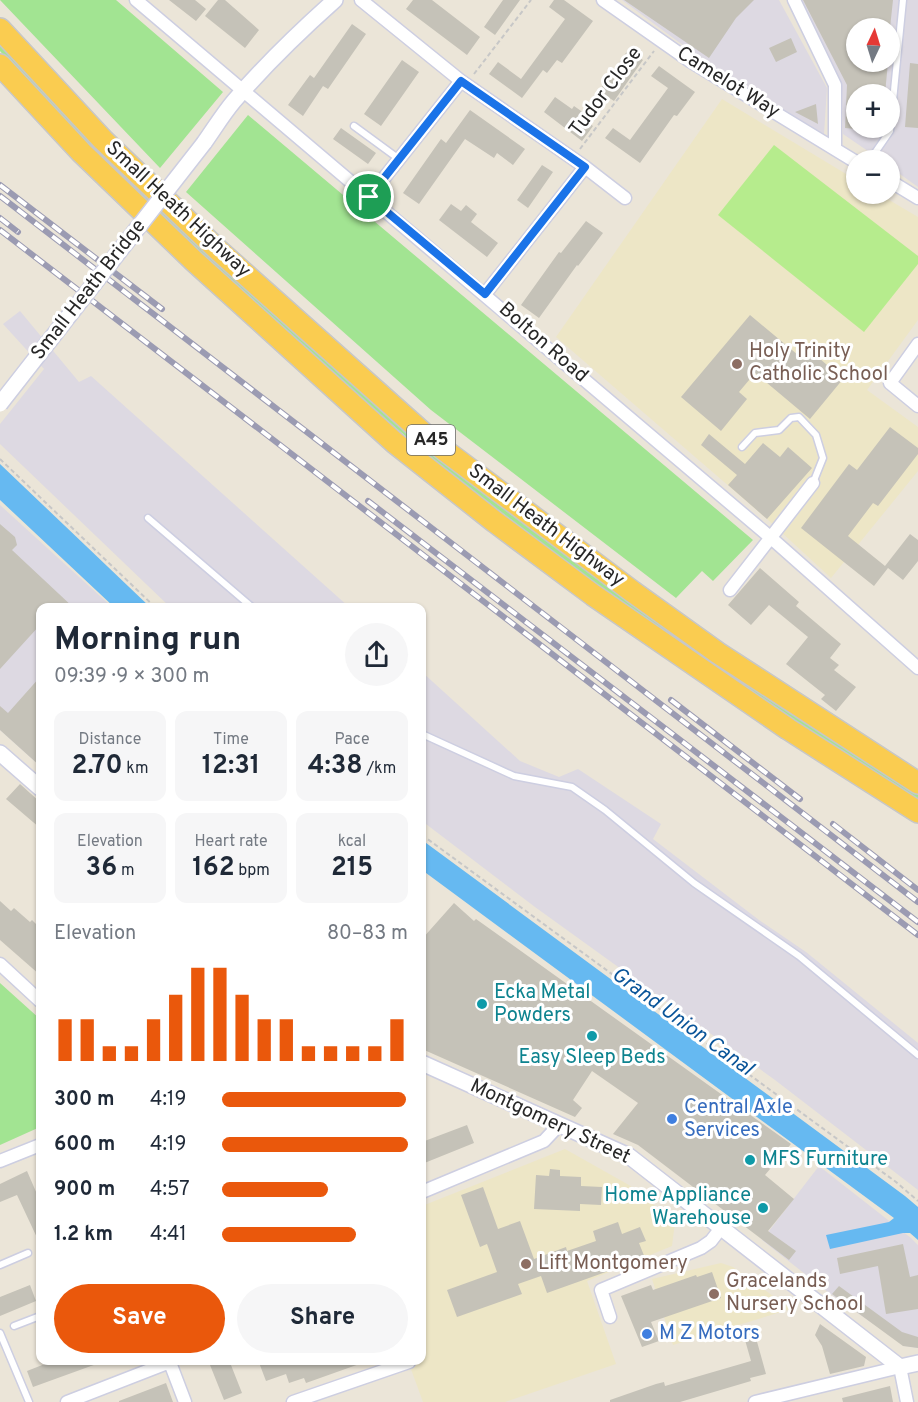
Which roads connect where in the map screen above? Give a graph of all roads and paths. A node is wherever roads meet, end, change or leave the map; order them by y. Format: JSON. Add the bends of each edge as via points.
{"nodes":[{"id":1,"x":136,"y":0,"type":"edge"},
{"id":2,"x":335,"y":0,"type":"edge"},
{"id":3,"x":361,"y":0,"type":"edge"},
{"id":4,"x":531,"y":0,"type":"edge"},
{"id":5,"x":603,"y":0,"type":"edge"},
{"id":6,"x":794,"y":0,"type":"edge"},
{"id":7,"x":903,"y":0,"type":"edge"},
{"id":8,"x":0,"y":29,"type":"edge"},
{"id":9,"x":661,"y":41,"type":"junction"},
{"id":10,"x":0,"y":65,"type":"edge"},
{"id":11,"x":461,"y":81,"type":"junction"},
{"id":12,"x":244,"y":91,"type":"junction"},
{"id":13,"x":354,"y":126,"type":"dead end"},
{"id":14,"x":835,"y":148,"type":"junction"},
{"id":15,"x":877,"y":150,"type":"edge"},
{"id":16,"x":846,"y":155,"type":"edge"},
{"id":17,"x":399,"y":159,"type":"junction"},
{"id":18,"x":573,"y":159,"type":"junction"},
{"id":19,"x":585,"y":167,"type":"junction"},
{"id":20,"x":900,"y":188,"type":"edge"},
{"id":21,"x":369,"y":197,"type":"junction"},
{"id":22,"x":625,"y":198,"type":"dead end"},
{"id":23,"x":918,"y":198,"type":"edge"},
{"id":24,"x":485,"y":294,"type":"junction"},
{"id":25,"x":918,"y":344,"type":"edge"},
{"id":26,"x":0,"y":404,"type":"edge"},
{"id":27,"x":918,"y":406,"type":"edge"},
{"id":28,"x":742,"y":447,"type":"dead end"},
{"id":29,"x":0,"y":459,"type":"edge"},
{"id":30,"x":813,"y":483,"type":"joint"},
{"id":31,"x":148,"y":518,"type":"dead end"},
{"id":32,"x":770,"y":537,"type":"junction"},
{"id":33,"x":730,"y":590,"type":"dead end"},
{"id":34,"x":151,"y":603,"type":"edge"},
{"id":35,"x":247,"y":603,"type":"edge"},
{"id":36,"x":918,"y":668,"type":"edge"},
{"id":37,"x":426,"y":736,"type":"edge"},
{"id":38,"x":0,"y":753,"type":"edge"},
{"id":39,"x":918,"y":783,"type":"edge"},
{"id":40,"x":36,"y":784,"type":"edge"},
{"id":41,"x":918,"y":812,"type":"edge"},
{"id":42,"x":426,"y":838,"type":"edge"},
{"id":43,"x":0,"y":964,"type":"edge"},
{"id":44,"x":36,"y":997,"type":"edge"},
{"id":45,"x":918,"y":1055,"type":"edge"},
{"id":46,"x":426,"y":1065,"type":"edge"},
{"id":47,"x":559,"y":1125,"type":"junction"},
{"id":48,"x":36,"y":1147,"type":"edge"},
{"id":49,"x":0,"y":1161,"type":"edge"},
{"id":50,"x":426,"y":1190,"type":"edge"},
{"id":51,"x":918,"y":1201,"type":"edge"},
{"id":52,"x":721,"y":1228,"type":"junction"},
{"id":53,"x":28,"y":1253,"type":"dead end"},
{"id":54,"x":0,"y":1265,"type":"edge"},
{"id":55,"x":610,"y":1317,"type":"dead end"},
{"id":56,"x":36,"y":1318,"type":"edge"},
{"id":57,"x":14,"y":1326,"type":"dead end"},
{"id":58,"x":0,"y":1333,"type":"edge"},
{"id":59,"x":918,"y":1363,"type":"edge"},
{"id":60,"x":160,"y":1365,"type":"edge"},
{"id":61,"x":171,"y":1365,"type":"edge"},
{"id":62,"x":400,"y":1365,"type":"edge"},
{"id":63,"x":900,"y":1367,"type":"junction"},
{"id":64,"x":29,"y":1402,"type":"edge"},
{"id":65,"x":67,"y":1402,"type":"edge"},
{"id":66,"x":185,"y":1402,"type":"edge"},
{"id":67,"x":293,"y":1402,"type":"edge"},
{"id":68,"x":755,"y":1402,"type":"edge"},
{"id":69,"x":907,"y":1402,"type":"edge"}],
"edges":[{"from":1,"to":12,"type":"street","name":"Bolton Road"},
{"from":2,"to":12,"type":"street","name":"Small Heath Bridge"},
{"from":3,"to":11,"type":"street"},
{"from":4,"to":11,"type":"path","via":[[472,77]]},
{"from":5,"to":9,"type":"street","name":"Camelot Way"},
{"from":6,"to":14,"type":"street","via":[[835,85]]},
{"from":7,"to":15,"type":"lane","via":[[890,131]]},
{"from":8,"to":39,"type":"highway","name":"Small Heath Highway","number":"A45","via":[[103,140],[218,250],[432,440],[718,653]]},
{"from":9,"to":14,"type":"street","name":"Camelot Way"},
{"from":9,"to":18,"type":"path","name":"Tudor Close"},
{"from":10,"to":41,"type":"highway","name":"Small Heath Highway","number":"A45","via":[[81,152],[194,261],[395,443],[593,595],[788,729]]},
{"from":11,"to":17,"type":"street"},
{"from":11,"to":18,"type":"street"},
{"from":12,"to":21,"type":"street","name":"Bolton Road"},
{"from":12,"to":26,"type":"street","name":"Small Heath Bridge","bridge":true},
{"from":13,"to":17,"type":"lane"},
{"from":14,"to":16,"type":"street","name":"Camelot Way"},
{"from":17,"to":21,"type":"street"},
{"from":18,"to":19,"type":"street"},
{"from":19,"to":22,"type":"street"},
{"from":19,"to":24,"type":"street"},
{"from":20,"to":23,"type":"street"},
{"from":21,"to":24,"type":"street","name":"Bolton Road"},
{"from":24,"to":32,"type":"street","name":"Bolton Road"},
{"from":25,"to":27,"type":"street","via":[[890,383]]},
{"from":28,"to":30,"type":"lane","via":[[755,433],[779,430],[791,417],[799,417],[816,435],[823,458]]},
{"from":29,"to":34,"type":"path"},
{"from":30,"to":32,"type":"street"},
{"from":31,"to":35,"type":"lane"},
{"from":32,"to":33,"type":"street"},
{"from":32,"to":36,"type":"street","name":"Bolton Road"},
{"from":37,"to":45,"type":"lane","via":[[514,776],[572,787],[694,884],[799,956]]},
{"from":38,"to":40,"type":"street"},
{"from":42,"to":51,"type":"path"},
{"from":43,"to":44,"type":"street"},
{"from":46,"to":47,"type":"street","name":"Montgomery Street"},
{"from":47,"to":50,"type":"street","via":[[544,1142]]},
{"from":47,"to":52,"type":"street","name":"Montgomery Street","via":[[629,1156]]},
{"from":48,"to":49,"type":"street"},
{"from":52,"to":55,"type":"street","via":[[701,1248],[601,1290]]},
{"from":52,"to":63,"type":"street","name":"Montgomery Street"},
{"from":53,"to":54,"type":"lane"},
{"from":56,"to":57,"type":"lane"},
{"from":58,"to":64,"type":"lane"},
{"from":59,"to":63,"type":"street"},
{"from":60,"to":65,"type":"street"},
{"from":61,"to":66,"type":"street"},
{"from":62,"to":67,"type":"street"},
{"from":63,"to":68,"type":"street"},
{"from":63,"to":69,"type":"street"}]}
